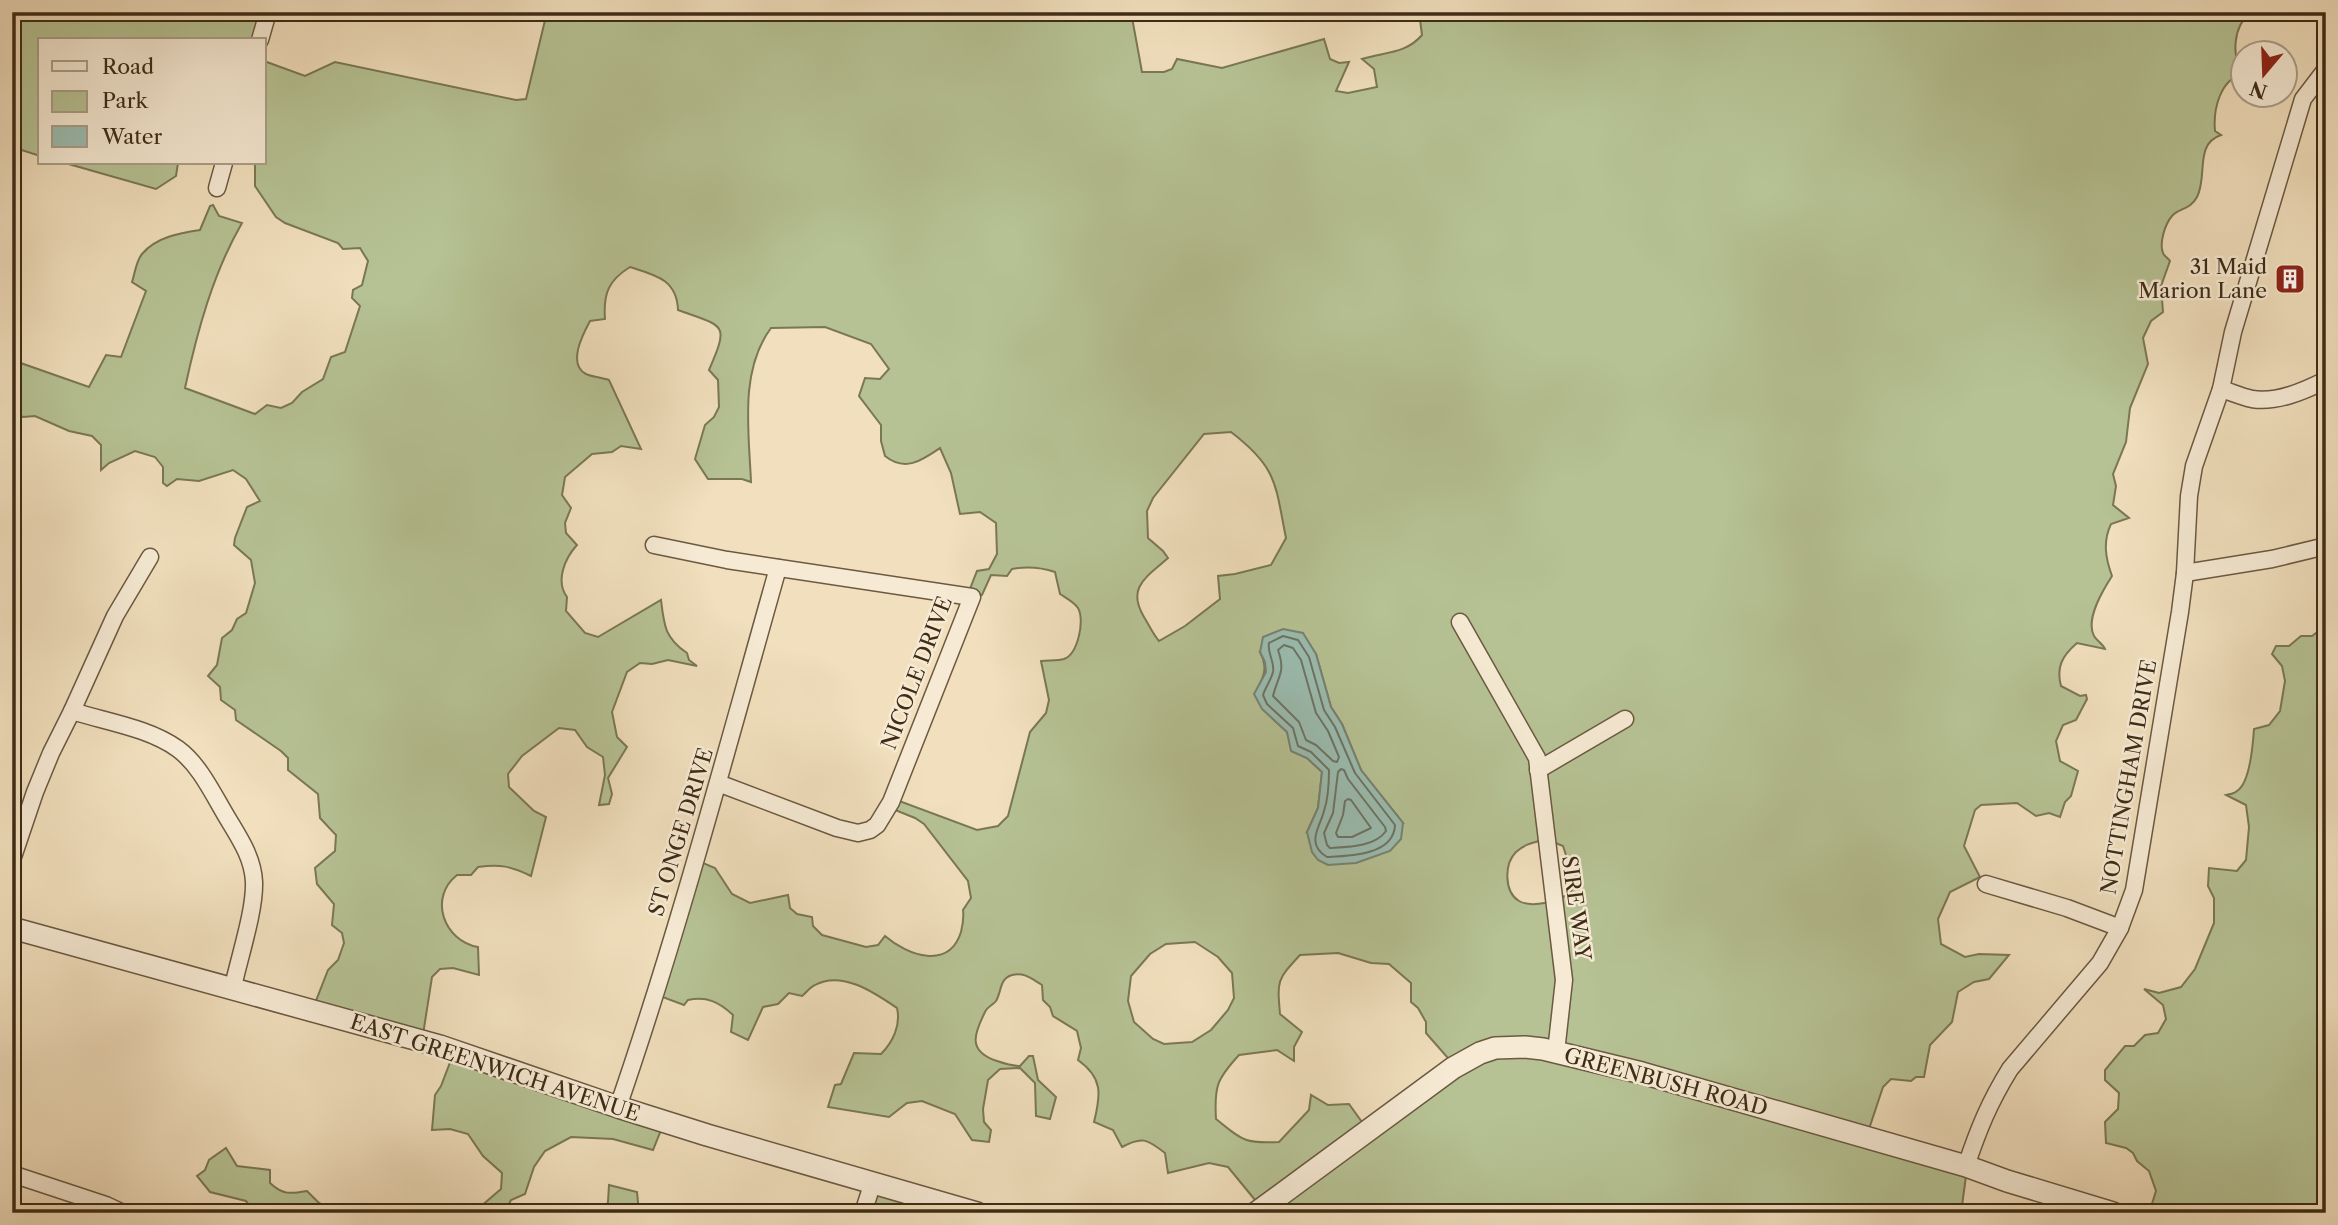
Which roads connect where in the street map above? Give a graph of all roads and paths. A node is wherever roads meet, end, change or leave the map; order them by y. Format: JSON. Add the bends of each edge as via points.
{"nodes":[{"id":1,"x":268,"y":12,"type":"edge"},
{"id":2,"x":261,"y":38,"type":"edge"},
{"id":3,"x":2326,"y":69,"type":"edge"},
{"id":4,"x":224,"y":164,"type":"edge"},
{"id":5,"x":217,"y":188,"type":"dead end"},
{"id":6,"x":2326,"y":380,"type":"edge"},
{"id":7,"x":2221,"y":389,"type":"junction"},
{"id":8,"x":654,"y":545,"type":"dead end"},
{"id":9,"x":2326,"y":546,"type":"edge"},
{"id":10,"x":150,"y":557,"type":"dead end"},
{"id":11,"x":778,"y":568,"type":"junction"},
{"id":12,"x":2185,"y":573,"type":"junction"},
{"id":13,"x":1461,"y":622,"type":"dead end"},
{"id":14,"x":72,"y":712,"type":"junction"},
{"id":15,"x":1625,"y":719,"type":"dead end"},
{"id":16,"x":1538,"y":770,"type":"junction"},
{"id":17,"x":718,"y":783,"type":"junction"},
{"id":18,"x":12,"y":860,"type":"edge"},
{"id":19,"x":1986,"y":884,"type":"dead end"},
{"id":20,"x":12,"y":928,"type":"edge"},
{"id":21,"x":2120,"y":928,"type":"junction"},
{"id":22,"x":233,"y":987,"type":"junction"},
{"id":23,"x":1556,"y":1052,"type":"junction"},
{"id":24,"x":618,"y":1107,"type":"junction"},
{"id":25,"x":1966,"y":1166,"type":"junction"},
{"id":26,"x":12,"y":1174,"type":"edge"},
{"id":27,"x":873,"y":1182,"type":"junction"},
{"id":28,"x":122,"y":1213,"type":"edge"},
{"id":29,"x":863,"y":1213,"type":"edge"},
{"id":30,"x":977,"y":1213,"type":"edge"},
{"id":31,"x":1256,"y":1213,"type":"edge"},
{"id":32,"x":2113,"y":1213,"type":"edge"}],
"edges":[{"from":1,"to":2,"type":"street"},
{"from":3,"to":7,"type":"street","name":"NOTTINGHAM DRIVE","via":[[2303,99],[2233,332]]},
{"from":4,"to":5,"type":"street"},
{"from":6,"to":7,"type":"street","via":[[2268,400]]},
{"from":7,"to":12,"type":"street","name":"NOTTINGHAM DRIVE","via":[[2194,466]]},
{"from":8,"to":11,"type":"street","name":"NICOLE DRIVE"},
{"from":9,"to":12,"type":"street"},
{"from":10,"to":14,"type":"street","via":[[115,616]]},
{"from":11,"to":17,"type":"street","name":"ST ONGE DRIVE"},
{"from":11,"to":17,"type":"street","name":"NICOLE DRIVE","via":[[971,597],[891,802],[877,825],[858,833],[837,828]]},
{"from":12,"to":21,"type":"street","name":"NOTTINGHAM DRIVE","via":[[2134,890]]},
{"from":13,"to":16,"type":"street","name":"SIRE WAY","via":[[1536,758]]},
{"from":14,"to":18,"type":"street","via":[[35,792]]},
{"from":14,"to":22,"type":"street","via":[[162,739],[180,751],[242,841],[253,864],[253,901]]},
{"from":15,"to":16,"type":"street"},
{"from":16,"to":23,"type":"street","name":"SIRE WAY","via":[[1564,980]]},
{"from":17,"to":24,"type":"street","name":"ST ONGE DRIVE"},
{"from":19,"to":21,"type":"street"},
{"from":20,"to":22,"type":"street","name":"EAST GREENWICH AVENUE"},
{"from":21,"to":25,"type":"street","name":"NOTTINGHAM DRIVE","via":[[2100,963],[2010,1069],[1983,1115]]},
{"from":22,"to":24,"type":"street","name":"EAST GREENWICH AVENUE","via":[[440,1046]]},
{"from":23,"to":25,"type":"street","name":"GREENBUSH ROAD"},
{"from":23,"to":31,"type":"street","name":"GREENBUSH ROAD","via":[[1513,1046],[1479,1053]]},
{"from":24,"to":27,"type":"street","name":"EAST GREENWICH AVENUE"},
{"from":25,"to":32,"type":"street","name":"GREENBUSH ROAD"},
{"from":26,"to":28,"type":"street"},
{"from":27,"to":29,"type":"street"},
{"from":27,"to":30,"type":"street","name":"EAST GREENWICH AVENUE"}]}
